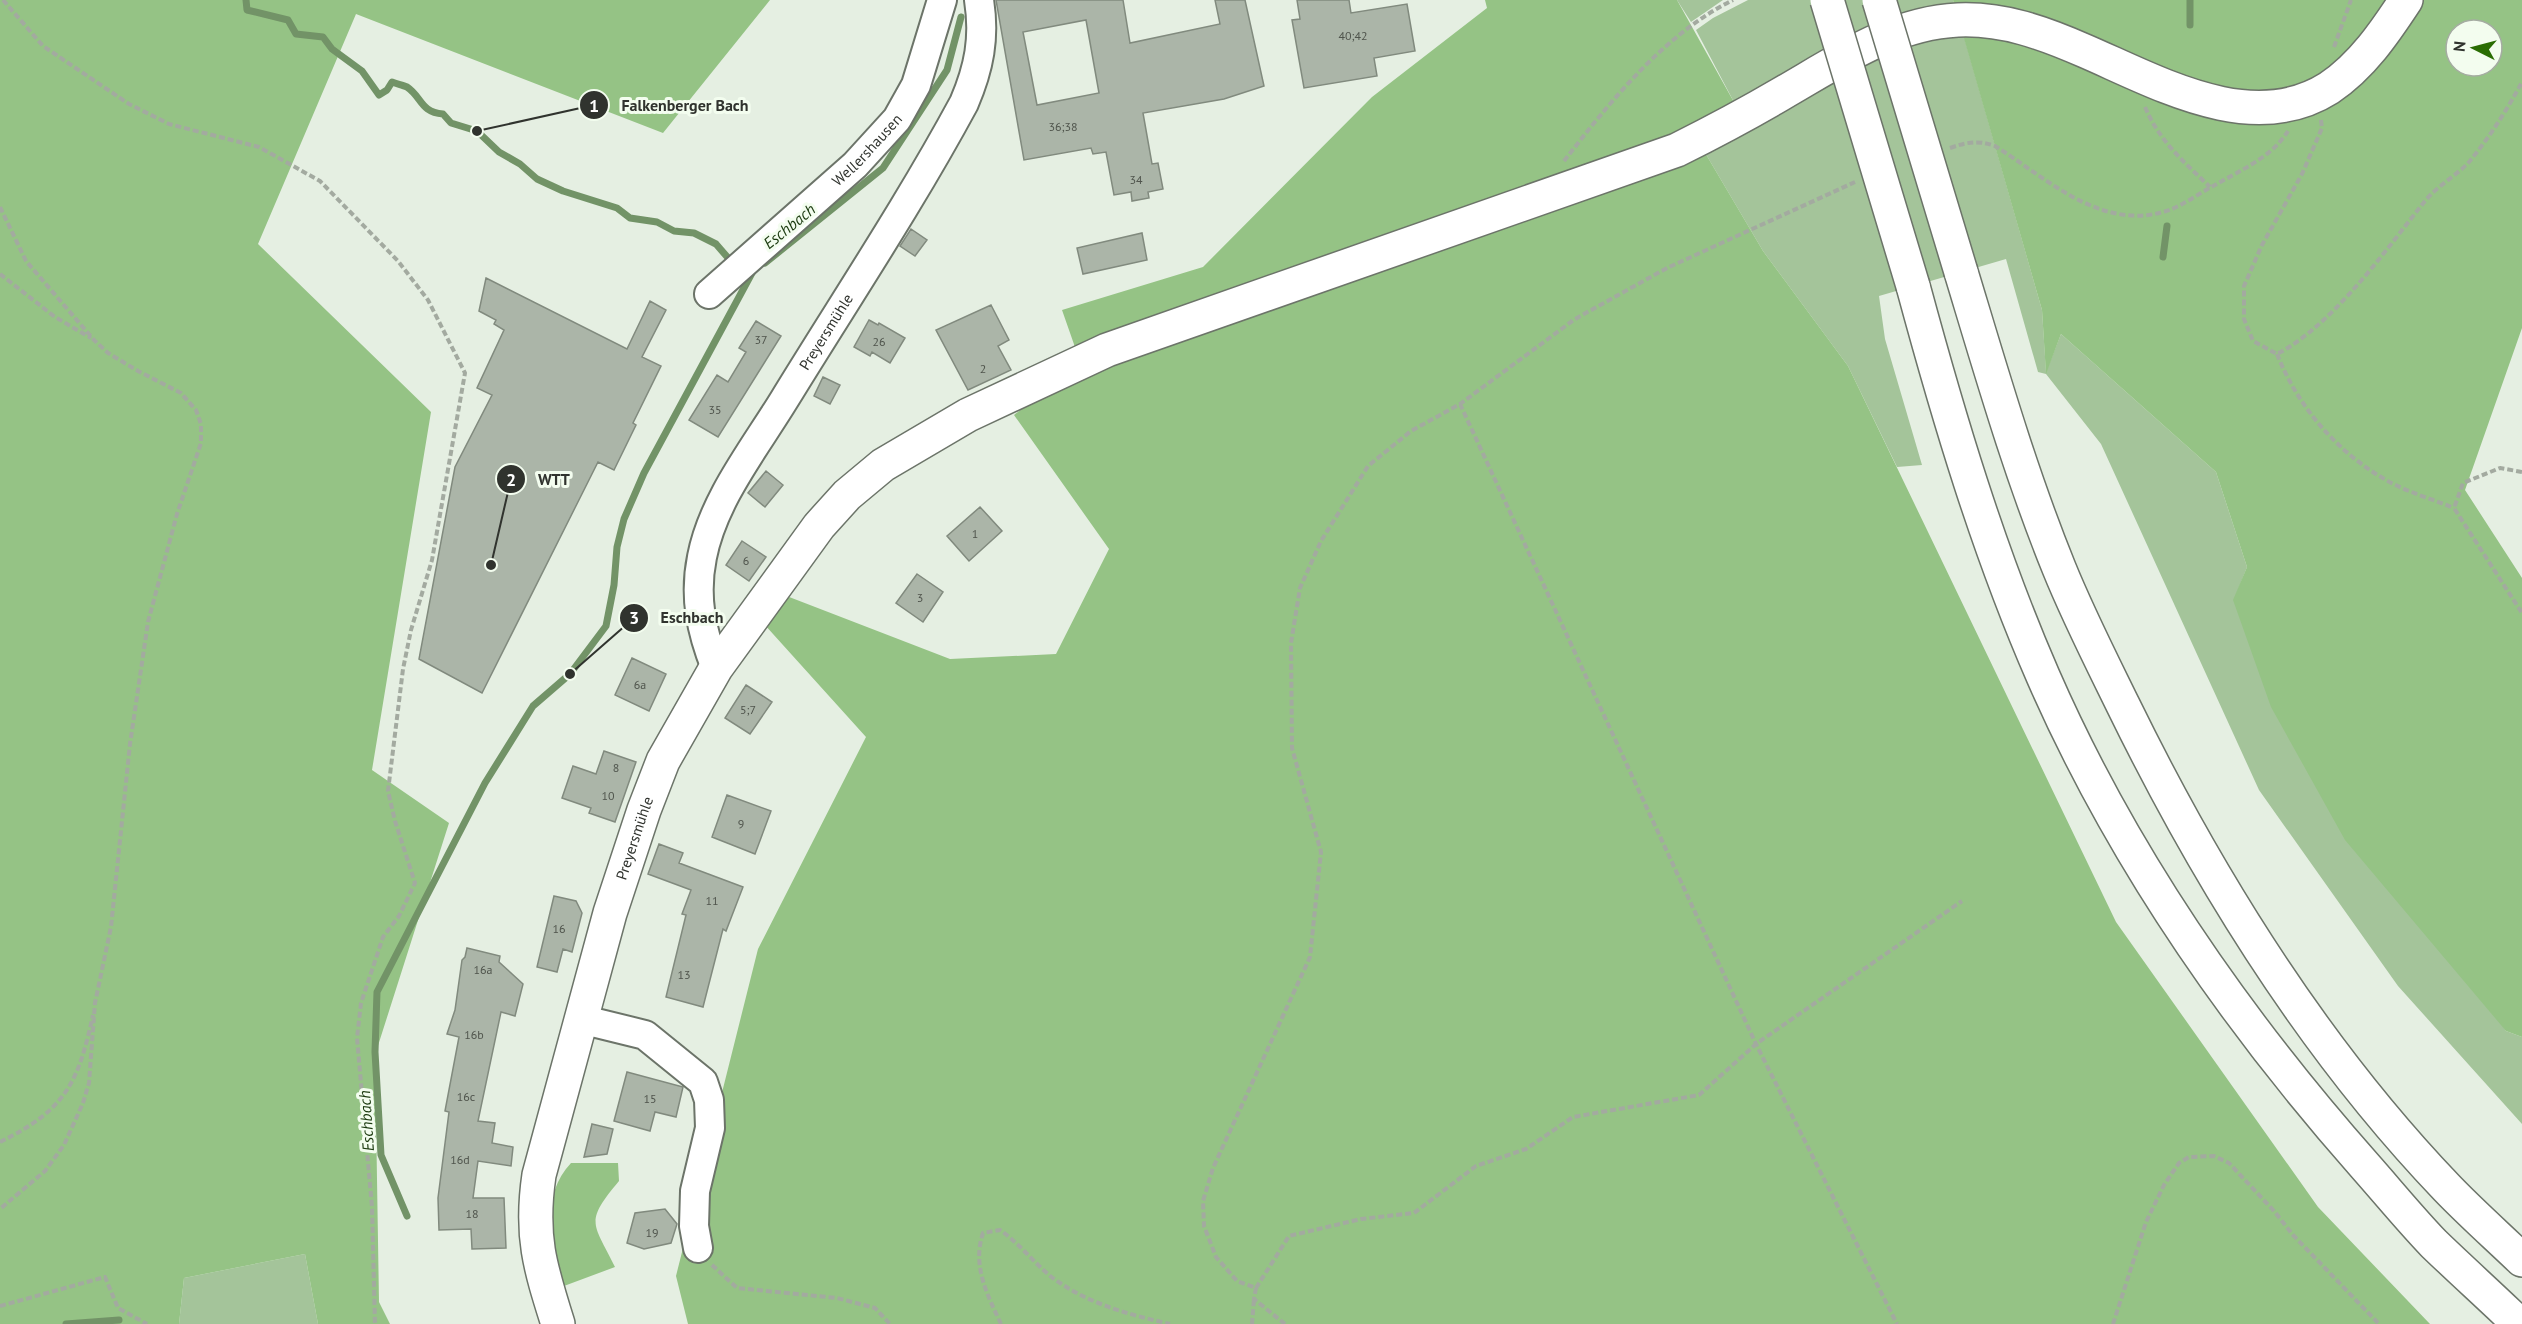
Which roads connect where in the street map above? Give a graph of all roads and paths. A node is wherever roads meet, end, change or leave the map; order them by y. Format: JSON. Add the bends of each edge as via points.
{"nodes":[{"id":1,"x":3,"y":0,"type":"edge"},
{"id":2,"x":942,"y":0,"type":"edge"},
{"id":3,"x":979,"y":0,"type":"edge"},
{"id":4,"x":1733,"y":0,"type":"edge"},
{"id":5,"x":1827,"y":0,"type":"edge"},
{"id":6,"x":1879,"y":0,"type":"edge"},
{"id":7,"x":2351,"y":0,"type":"edge"},
{"id":8,"x":2406,"y":0,"type":"edge"},
{"id":9,"x":2332,"y":51,"type":"dead end"},
{"id":10,"x":2138,"y":73,"type":"junction"},
{"id":11,"x":2522,"y":82,"type":"edge"},
{"id":12,"x":2311,"y":96,"type":"junction"},
{"id":13,"x":1946,"y":149,"type":"dead end"},
{"id":14,"x":1560,"y":166,"type":"dead end"},
{"id":15,"x":1857,"y":181,"type":"dead end"},
{"id":16,"x":2210,"y":187,"type":"junction"},
{"id":17,"x":0,"y":207,"type":"edge"},
{"id":18,"x":0,"y":274,"type":"edge"},
{"id":19,"x":709,"y":294,"type":"dead end"},
{"id":20,"x":94,"y":340,"type":"junction"},
{"id":21,"x":2277,"y":354,"type":"junction"},
{"id":22,"x":1460,"y":404,"type":"junction"},
{"id":23,"x":2522,"y":472,"type":"edge"},
{"id":24,"x":2454,"y":508,"type":"junction"},
{"id":25,"x":2522,"y":613,"type":"edge"},
{"id":26,"x":716,"y":668,"type":"junction"},
{"id":27,"x":1962,"y":901,"type":"dead end"},
{"id":28,"x":95,"y":1003,"type":"junction"},
{"id":29,"x":580,"y":1019,"type":"junction"},
{"id":30,"x":1756,"y":1044,"type":"junction"},
{"id":31,"x":0,"y":1142,"type":"edge"},
{"id":32,"x":0,"y":1209,"type":"edge"},
{"id":33,"x":699,"y":1248,"type":"joint"},
{"id":34,"x":2522,"y":1260,"type":"edge"},
{"id":35,"x":1256,"y":1288,"type":"junction"},
{"id":36,"x":1254,"y":1299,"type":"junction"},
{"id":37,"x":0,"y":1306,"type":"edge"},
{"id":38,"x":147,"y":1324,"type":"edge"},
{"id":39,"x":375,"y":1324,"type":"edge"},
{"id":40,"x":558,"y":1324,"type":"edge"},
{"id":41,"x":890,"y":1324,"type":"edge"},
{"id":42,"x":1001,"y":1324,"type":"edge"},
{"id":43,"x":1170,"y":1324,"type":"edge"},
{"id":44,"x":1252,"y":1324,"type":"edge"},
{"id":45,"x":1286,"y":1324,"type":"edge"},
{"id":46,"x":1897,"y":1324,"type":"edge"},
{"id":47,"x":2114,"y":1324,"type":"edge"},
{"id":48,"x":2379,"y":1324,"type":"edge"},
{"id":49,"x":2519,"y":1324,"type":"edge"}],
"edges":[{"from":1,"to":39,"type":"path","via":[[43,46],[129,104],[169,124],[259,147],[320,181],[398,261],[428,300],[465,374],[432,560],[403,669],[388,791],[415,883],[399,916],[383,937],[361,1003],[357,1038],[372,1207]]},
{"from":2,"to":19,"type":"street","name":"Wellershausen","via":[[916,85],[897,119],[855,165]]},
{"from":3,"to":26,"type":"street","name":"Preyersmühle","via":[[982,43],[964,103],[749,456],[707,537],[698,600],[704,640]]},
{"from":4,"to":14,"type":"path","via":[[1697,22],[1656,57],[1598,117]]},
{"from":5,"to":49,"type":"main road","bridge":true,"via":[[1949,419],[1992,548],[2043,677],[2101,796],[2147,876],[2225,995],[2324,1120],[2433,1243]]},
{"from":6,"to":34,"type":"main road","bridge":true,"via":[[2002,406],[2059,568],[2150,760],[2223,892],[2290,995],[2372,1101],[2447,1188]]},
{"from":7,"to":9,"type":"path"},
{"from":8,"to":12,"type":"main road","via":[[2361,60]]},
{"from":10,"to":12,"type":"main road","name":"Preyersmühle","via":[[2198,98],[2225,104],[2263,106]]},
{"from":10,"to":16,"type":"path","via":[[2140,96],[2152,124],[2182,163]]},
{"from":10,"to":26,"type":"main road","name":"Preyersmühle","via":[[2042,33],[1999,21],[1957,20],[1904,29],[1862,47],[1677,150],[1107,351],[1006,396],[883,465],[847,495],[819,526]]},
{"from":11,"to":21,"type":"path","via":[[2468,162],[2427,199],[2336,306],[2299,343]]},
{"from":12,"to":16,"type":"path","via":[[2282,141],[2255,163]]},
{"from":12,"to":21,"type":"path","via":[[2322,128],[2244,286],[2244,318],[2253,341]]},
{"from":13,"to":16,"type":"path","via":[[1968,141],[1982,141],[2084,204],[2127,217],[2164,212]]},
{"from":15,"to":22,"type":"path","via":[[1667,268],[1575,319]]},
{"from":17,"to":20,"type":"path","via":[[26,261]]},
{"from":18,"to":20,"type":"path","via":[[55,317]]},
{"from":20,"to":28,"type":"path","via":[[138,372],[181,393],[196,410],[201,424],[201,443],[148,622],[130,744],[111,927]]},
{"from":21,"to":24,"type":"path","via":[[2306,409],[2347,452],[2387,481]]},
{"from":22,"to":30,"type":"path"},
{"from":22,"to":35,"type":"path","via":[[1411,431],[1368,466],[1321,541],[1300,588],[1291,643],[1292,748],[1321,852],[1310,957],[1213,1168],[1203,1201],[1204,1226],[1216,1257],[1237,1281]]},
{"from":23,"to":24,"type":"path","via":[[2500,468],[2463,483]]},
{"from":24,"to":25,"type":"path"},
{"from":26,"to":29,"type":"main road","name":"Preyersmühle","via":[[668,751],[644,810]]},
{"from":27,"to":30,"type":"path"},
{"from":28,"to":31,"type":"path","via":[[86,1050],[65,1096],[42,1118]]},
{"from":28,"to":32,"type":"path","via":[[93,1058],[84,1103],[64,1145],[45,1171]]},
{"from":29,"to":33,"type":"street","via":[[645,1035],[703,1082],[709,1100],[710,1128],[695,1191],[693,1226]]},
{"from":29,"to":40,"type":"main road","name":"Preyersmühle","via":[[545,1147],[535,1205],[537,1252]]},
{"from":30,"to":35,"type":"path","via":[[1699,1095],[1573,1117],[1526,1149],[1476,1166],[1414,1213],[1361,1219],[1289,1236]]},
{"from":30,"to":46,"type":"path"},
{"from":33,"to":41,"type":"path","via":[[737,1288],[837,1298],[875,1308]]},
{"from":35,"to":36,"type":"path"},
{"from":36,"to":44,"type":"path"},
{"from":36,"to":45,"type":"path"},
{"from":37,"to":38,"type":"path","via":[[105,1277],[118,1308]]},
{"from":42,"to":43,"type":"path","via":[[984,1293],[978,1249],[983,1233],[1000,1230],[1059,1282],[1118,1311]]},
{"from":47,"to":48,"type":"path","via":[[2142,1232],[2164,1185],[2179,1163],[2189,1157],[2214,1156],[2229,1163]]}]}
